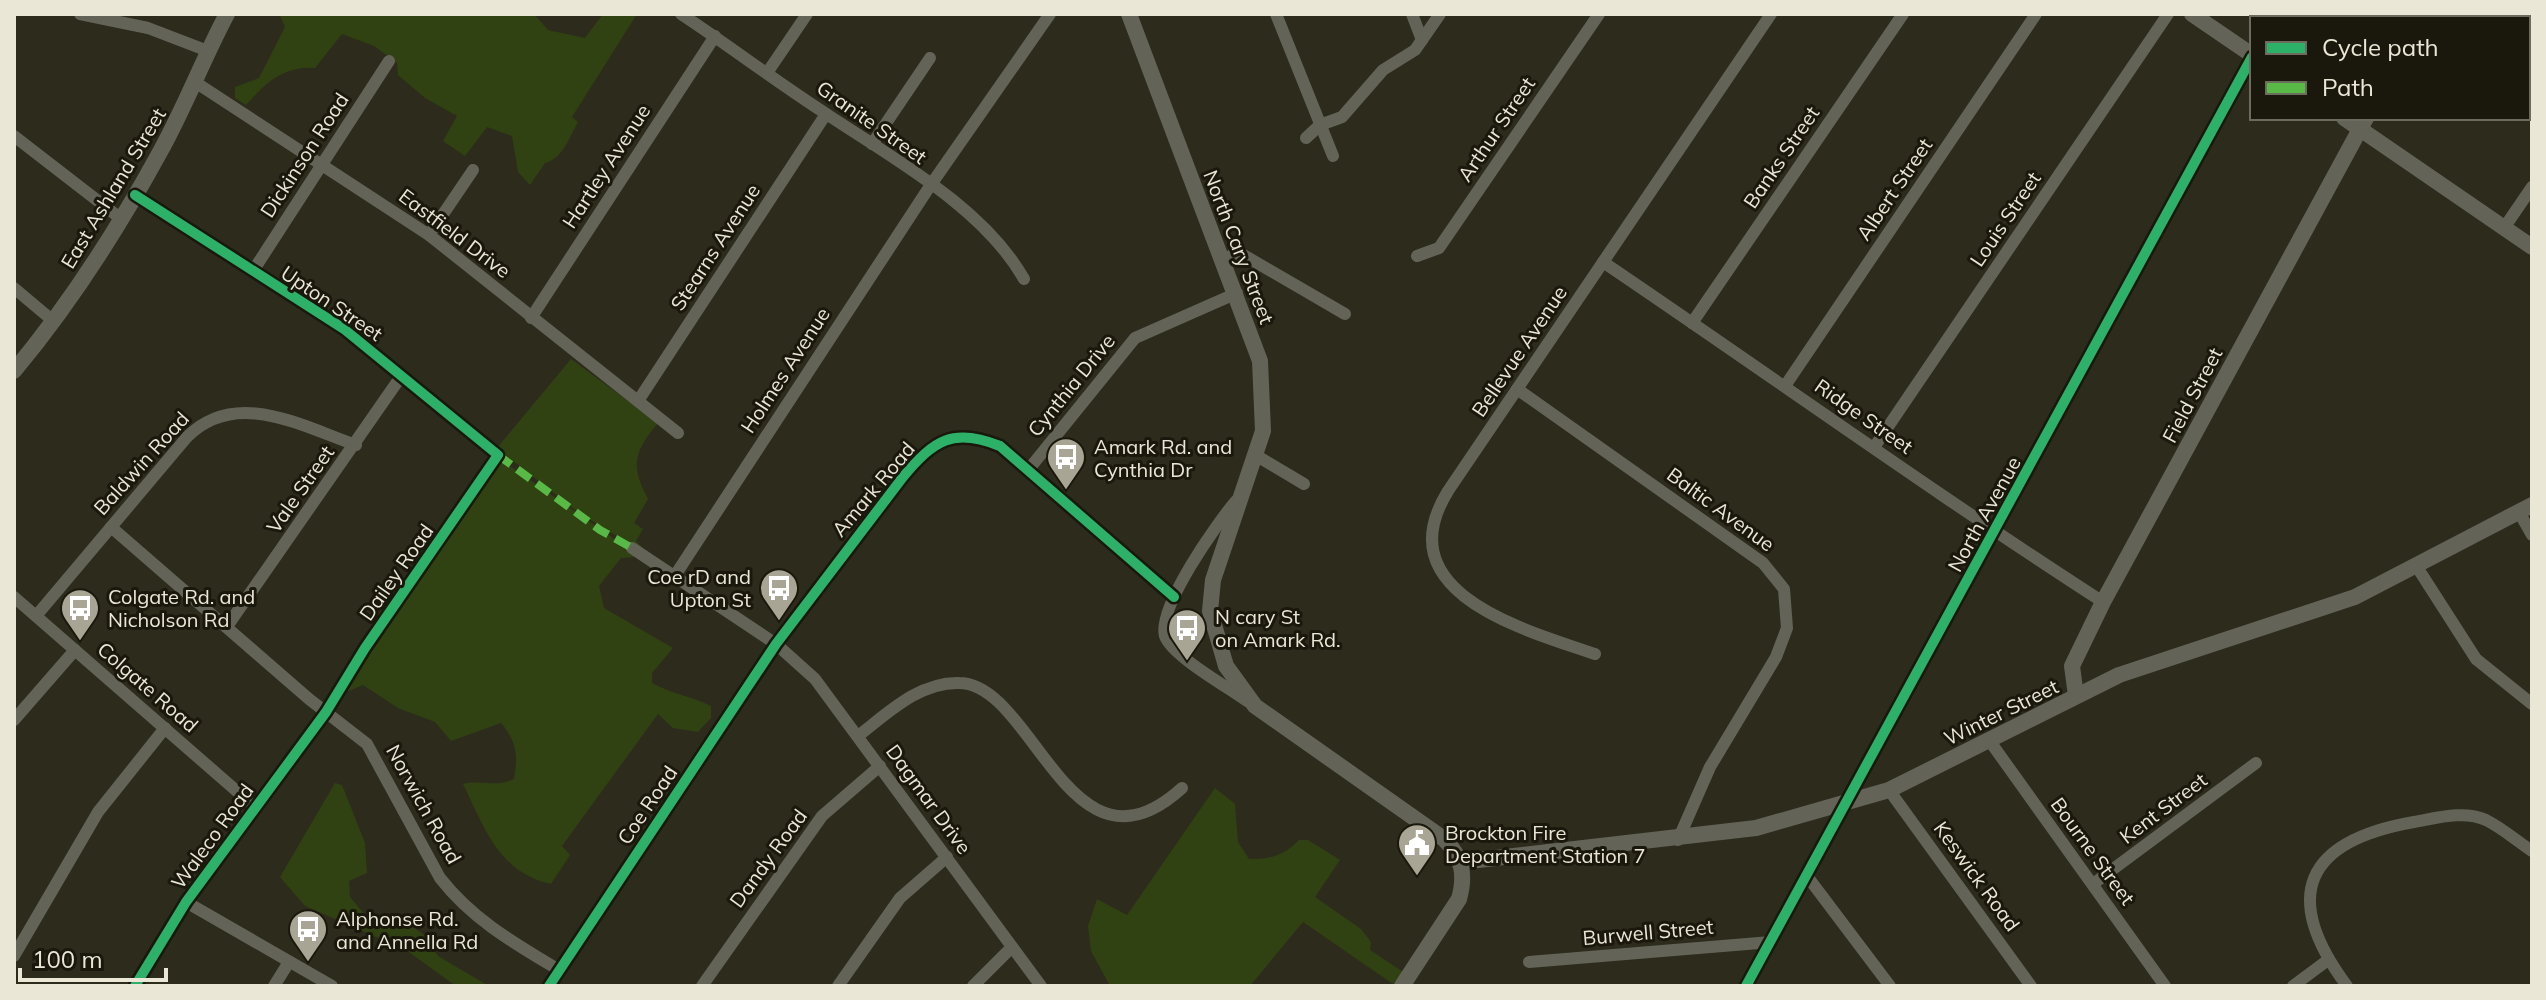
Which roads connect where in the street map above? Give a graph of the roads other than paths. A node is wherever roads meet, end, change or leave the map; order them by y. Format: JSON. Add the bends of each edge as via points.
{"nodes":[{"id":1,"x":80,"y":14,"type":"edge"},
{"id":2,"x":227,"y":14,"type":"edge"},
{"id":3,"x":681,"y":14,"type":"edge"},
{"id":4,"x":807,"y":14,"type":"edge"},
{"id":5,"x":1050,"y":14,"type":"edge"},
{"id":6,"x":1129,"y":14,"type":"edge"},
{"id":7,"x":1276,"y":14,"type":"edge"},
{"id":8,"x":1412,"y":14,"type":"edge"},
{"id":9,"x":1440,"y":14,"type":"edge"},
{"id":10,"x":1599,"y":14,"type":"edge"},
{"id":11,"x":1771,"y":14,"type":"edge"},
{"id":12,"x":1903,"y":14,"type":"edge"},
{"id":13,"x":2036,"y":14,"type":"edge"},
{"id":14,"x":2168,"y":14,"type":"edge"},
{"id":15,"x":2192,"y":14,"type":"edge"},
{"id":16,"x":715,"y":36,"type":"junction"},
{"id":17,"x":1422,"y":40,"type":"junction"},
{"id":18,"x":208,"y":51,"type":"junction"},
{"id":19,"x":2250,"y":55,"type":"edge"},
{"id":20,"x":930,"y":58,"type":"dead end"},
{"id":21,"x":2250,"y":60,"type":"edge"},
{"id":22,"x":389,"y":61,"type":"dead end"},
{"id":23,"x":767,"y":73,"type":"junction"},
{"id":24,"x":195,"y":82,"type":"junction"},
{"id":25,"x":826,"y":114,"type":"junction"},
{"id":26,"x":2362,"y":123,"type":"edge"},
{"id":27,"x":1320,"y":125,"type":"junction"},
{"id":28,"x":14,"y":136,"type":"edge"},
{"id":29,"x":1306,"y":138,"type":"dead end"},
{"id":30,"x":872,"y":144,"type":"junction"},
{"id":31,"x":1333,"y":156,"type":"dead end"},
{"id":32,"x":324,"y":163,"type":"junction"},
{"id":33,"x":473,"y":170,"type":"dead end"},
{"id":34,"x":930,"y":186,"type":"junction"},
{"id":35,"x":2532,"y":187,"type":"edge"},
{"id":36,"x":135,"y":195,"type":"junction"},
{"id":37,"x":120,"y":218,"type":"junction"},
{"id":38,"x":2504,"y":228,"type":"junction"},
{"id":39,"x":429,"y":235,"type":"junction"},
{"id":40,"x":2532,"y":247,"type":"edge"},
{"id":41,"x":1417,"y":256,"type":"dead end"},
{"id":42,"x":1603,"y":262,"type":"junction"},
{"id":43,"x":1225,"y":263,"type":"junction"},
{"id":44,"x":253,"y":271,"type":"junction"},
{"id":45,"x":1024,"y":279,"type":"dead end"},
{"id":46,"x":14,"y":288,"type":"edge"},
{"id":47,"x":1237,"y":293,"type":"junction"},
{"id":48,"x":1345,"y":314,"type":"dead end"},
{"id":49,"x":531,"y":318,"type":"junction"},
{"id":50,"x":52,"y":320,"type":"junction"},
{"id":51,"x":1692,"y":323,"type":"junction"},
{"id":52,"x":14,"y":371,"type":"edge"},
{"id":53,"x":402,"y":375,"type":"junction"},
{"id":54,"x":1785,"y":386,"type":"junction"},
{"id":55,"x":1517,"y":389,"type":"junction"},
{"id":56,"x":638,"y":401,"type":"junction"},
{"id":57,"x":678,"y":433,"type":"dead end"},
{"id":58,"x":356,"y":445,"type":"junction"},
{"id":59,"x":1875,"y":446,"type":"junction"},
{"id":60,"x":498,"y":455,"type":"joint"},
{"id":61,"x":1257,"y":456,"type":"junction"},
{"id":62,"x":1029,"y":469,"type":"junction"},
{"id":63,"x":1304,"y":484,"type":"dead end"},
{"id":64,"x":1238,"y":498,"type":"junction"},
{"id":65,"x":2525,"y":508,"type":"edge"},
{"id":66,"x":111,"y":527,"type":"junction"},
{"id":67,"x":1995,"y":532,"type":"junction"},
{"id":68,"x":2532,"y":535,"type":"edge"},
{"id":69,"x":632,"y":548,"type":"dead end"},
{"id":70,"x":2417,"y":567,"type":"junction"},
{"id":71,"x":674,"y":577,"type":"junction"},
{"id":72,"x":14,"y":597,"type":"edge"},
{"id":73,"x":1174,"y":597,"type":"junction"},
{"id":74,"x":2103,"y":602,"type":"junction"},
{"id":75,"x":36,"y":616,"type":"junction"},
{"id":76,"x":228,"y":625,"type":"junction"},
{"id":77,"x":776,"y":644,"type":"junction"},
{"id":78,"x":75,"y":650,"type":"junction"},
{"id":79,"x":1595,"y":654,"type":"dead end"},
{"id":80,"x":2076,"y":696,"type":"junction"},
{"id":81,"x":2532,"y":704,"type":"edge"},
{"id":82,"x":1255,"y":706,"type":"junction"},
{"id":83,"x":326,"y":712,"type":"junction"},
{"id":84,"x":14,"y":720,"type":"edge"},
{"id":85,"x":165,"y":728,"type":"junction"},
{"id":86,"x":858,"y":736,"type":"junction"},
{"id":87,"x":1989,"y":740,"type":"junction"},
{"id":88,"x":2256,"y":763,"type":"dead end"},
{"id":89,"x":880,"y":766,"type":"junction"},
{"id":90,"x":1182,"y":788,"type":"dead end"},
{"id":91,"x":1889,"y":790,"type":"junction"},
{"id":92,"x":1846,"y":804,"type":"junction"},
{"id":93,"x":255,"y":807,"type":"junction"},
{"id":94,"x":1678,"y":840,"type":"junction"},
{"id":95,"x":2532,"y":851,"type":"edge"},
{"id":96,"x":947,"y":857,"type":"junction"},
{"id":97,"x":1461,"y":862,"type":"junction"},
{"id":98,"x":1807,"y":876,"type":"junction"},
{"id":99,"x":2093,"y":884,"type":"junction"},
{"id":100,"x":186,"y":902,"type":"junction"},
{"id":101,"x":1771,"y":942,"type":"junction"},
{"id":102,"x":1012,"y":947,"type":"junction"},
{"id":103,"x":14,"y":956,"type":"edge"},
{"id":104,"x":2328,"y":960,"type":"junction"},
{"id":105,"x":289,"y":962,"type":"junction"},
{"id":106,"x":1529,"y":962,"type":"dead end"},
{"id":107,"x":559,"y":970,"type":"junction"},
{"id":108,"x":1751,"y":984,"type":"edge"},
{"id":109,"x":135,"y":986,"type":"edge"},
{"id":110,"x":274,"y":986,"type":"edge"},
{"id":111,"x":332,"y":986,"type":"edge"},
{"id":112,"x":549,"y":986,"type":"edge"},
{"id":113,"x":702,"y":986,"type":"edge"},
{"id":114,"x":838,"y":986,"type":"edge"},
{"id":115,"x":973,"y":986,"type":"edge"},
{"id":116,"x":1041,"y":986,"type":"edge"},
{"id":117,"x":1402,"y":986,"type":"edge"},
{"id":118,"x":1890,"y":986,"type":"edge"},
{"id":119,"x":2031,"y":986,"type":"edge"},
{"id":120,"x":2165,"y":986,"type":"edge"},
{"id":121,"x":2293,"y":986,"type":"edge"},
{"id":122,"x":2347,"y":986,"type":"edge"}],
"edges":[{"from":1,"to":18,"type":"street","via":[[148,28]]},
{"from":2,"to":18,"type":"street","name":"East Ashland Street"},
{"from":3,"to":16,"type":"street","name":"Granite Street"},
{"from":4,"to":23,"type":"street"},
{"from":5,"to":34,"type":"street","name":"Holmes Avenue"},
{"from":6,"to":43,"type":"street","name":"North Cary Street"},
{"from":7,"to":27,"type":"street"},
{"from":8,"to":17,"type":"street"},
{"from":9,"to":17,"type":"street"},
{"from":10,"to":41,"type":"street","name":"Arthur Street","via":[[1439,248]]},
{"from":11,"to":42,"type":"street","name":"Bellevue Avenue"},
{"from":12,"to":51,"type":"street","name":"Banks Street"},
{"from":13,"to":54,"type":"street","name":"Albert Street"},
{"from":14,"to":59,"type":"street","name":"Louis Street"},
{"from":15,"to":19,"type":"street"},
{"from":16,"to":23,"type":"street","name":"Granite Street"},
{"from":16,"to":49,"type":"street","name":"Hartley Avenue"},
{"from":17,"to":27,"type":"street","via":[[1372,81],[1342,117]]},
{"from":18,"to":24,"type":"street","name":"East Ashland Street"},
{"from":20,"to":30,"type":"street"},
{"from":21,"to":67,"type":"street","name":"North Avenue"},
{"from":22,"to":32,"type":"street","name":"Dickinson Road"},
{"from":23,"to":25,"type":"street","name":"Granite Street"},
{"from":24,"to":32,"type":"street","name":"Eastfield Drive"},
{"from":24,"to":36,"type":"street","name":"East Ashland Street"},
{"from":25,"to":30,"type":"street","name":"Granite Street"},
{"from":25,"to":56,"type":"street","name":"Stearns Avenue"},
{"from":26,"to":38,"type":"street"},
{"from":26,"to":74,"type":"street","name":"Field Street"},
{"from":27,"to":29,"type":"street"},
{"from":27,"to":31,"type":"street"},
{"from":28,"to":37,"type":"street"},
{"from":30,"to":34,"type":"street","name":"Granite Street"},
{"from":32,"to":39,"type":"street","name":"Eastfield Drive"},
{"from":32,"to":44,"type":"street","name":"Dickinson Road"},
{"from":33,"to":39,"type":"street"},
{"from":34,"to":45,"type":"street","name":"Granite Street","via":[[980,223]]},
{"from":34,"to":71,"type":"street","name":"Holmes Avenue"},
{"from":35,"to":38,"type":"street"},
{"from":36,"to":37,"type":"street","name":"East Ashland Street"},
{"from":36,"to":44,"type":"street","name":"Upton Street"},
{"from":37,"to":50,"type":"street","name":"East Ashland Street"},
{"from":38,"to":40,"type":"street"},
{"from":39,"to":49,"type":"street","name":"Eastfield Drive"},
{"from":42,"to":51,"type":"street","name":"Ridge Street"},
{"from":42,"to":55,"type":"street","name":"Bellevue Avenue"},
{"from":43,"to":47,"type":"street","name":"North Cary Street"},
{"from":43,"to":48,"type":"street","via":[[1240,253]]},
{"from":44,"to":53,"type":"street","name":"Upton Street","via":[[344,329]]},
{"from":46,"to":50,"type":"street"},
{"from":47,"to":61,"type":"street","name":"North Cary Street","via":[[1260,361],[1264,404]]},
{"from":47,"to":62,"type":"street","name":"Cynthia Drive","via":[[1135,338]]},
{"from":49,"to":56,"type":"street","name":"Eastfield Drive"},
{"from":50,"to":52,"type":"street","name":"East Ashland Street"},
{"from":51,"to":54,"type":"street","name":"Ridge Street"},
{"from":53,"to":58,"type":"street","name":"Vale Street"},
{"from":53,"to":60,"type":"street","name":"Upton Street"},
{"from":54,"to":59,"type":"street","name":"Ridge Street"},
{"from":55,"to":79,"type":"street","name":"Bellevue Avenue","via":[[1437,509],[1432,545],[1447,576],[1475,607],[1499,621]]},
{"from":55,"to":94,"type":"street","name":"Baltic Avenue","via":[[1763,563],[1784,589],[1789,616],[1782,644],[1725,737]]},
{"from":56,"to":57,"type":"street","name":"Eastfield Drive"},
{"from":58,"to":66,"type":"street","name":"Baldwin Road","via":[[266,415],[236,411],[213,416],[187,437]]},
{"from":58,"to":76,"type":"street","name":"Vale Street"},
{"from":59,"to":67,"type":"street","name":"Ridge Street"},
{"from":60,"to":83,"type":"street","name":"Dailey Road"},
{"from":61,"to":63,"type":"street"},
{"from":61,"to":64,"type":"street","name":"North Cary Street"},
{"from":62,"to":73,"type":"street","name":"Amark Road"},
{"from":62,"to":77,"type":"street","name":"Amark Road","via":[[1000,446],[976,436],[940,442],[903,477]]},
{"from":64,"to":73,"type":"street","name":"North Cary Street"},
{"from":64,"to":82,"type":"street","name":"North Cary Street","via":[[1213,580],[1210,611],[1226,666]]},
{"from":65,"to":68,"type":"street"},
{"from":65,"to":70,"type":"street","name":"Winter Street"},
{"from":66,"to":75,"type":"street","name":"Baldwin Road"},
{"from":66,"to":76,"type":"street","name":"Norwich Road"},
{"from":67,"to":74,"type":"street","name":"Ridge Street"},
{"from":67,"to":92,"type":"street","name":"North Avenue"},
{"from":69,"to":71,"type":"street"},
{"from":70,"to":80,"type":"street","name":"Winter Street","via":[[2355,597],[2119,675]]},
{"from":70,"to":81,"type":"street","via":[[2476,659]]},
{"from":71,"to":77,"type":"street"},
{"from":72,"to":75,"type":"street","name":"Colgate Road"},
{"from":73,"to":82,"type":"street","name":"North Cary Street","via":[[1164,623],[1165,637],[1175,650]]},
{"from":74,"to":80,"type":"street","name":"Field Street","via":[[2072,666]]},
{"from":75,"to":78,"type":"street","name":"Colgate Road"},
{"from":76,"to":83,"type":"street","name":"Norwich Road"},
{"from":77,"to":86,"type":"street","name":"Dagmar Drive","via":[[815,679]]},
{"from":77,"to":107,"type":"street","name":"Coe Road"},
{"from":78,"to":84,"type":"street"},
{"from":78,"to":85,"type":"street","name":"Colgate Road"},
{"from":80,"to":87,"type":"street","name":"Winter Street"},
{"from":82,"to":97,"type":"street","name":"North Cary Street","via":[[1444,839]]},
{"from":83,"to":93,"type":"street","name":"Waleco Road"},
{"from":83,"to":107,"type":"street","name":"Norwich Road","via":[[354,731],[378,758],[453,894],[488,927]]},
{"from":85,"to":93,"type":"street","name":"Colgate Road"},
{"from":85,"to":103,"type":"street","via":[[98,812]]},
{"from":86,"to":89,"type":"street","name":"Dagmar Drive"},
{"from":86,"to":90,"type":"street","via":[[923,690],[968,683],[1006,710],[1065,785],[1100,809],[1133,816],[1152,812]]},
{"from":87,"to":91,"type":"street","name":"Winter Street"},
{"from":87,"to":99,"type":"street","name":"Bourne Street"},
{"from":88,"to":99,"type":"street","name":"Kent Street"},
{"from":89,"to":96,"type":"street","name":"Dagmar Drive"},
{"from":89,"to":113,"type":"street","name":"Dandy Road","via":[[812,829]]},
{"from":91,"to":92,"type":"street","name":"Winter Street"},
{"from":91,"to":119,"type":"street","name":"Keswick Road"},
{"from":92,"to":94,"type":"street","name":"Winter Street","via":[[1756,828]]},
{"from":92,"to":98,"type":"street","name":"North Avenue"},
{"from":93,"to":100,"type":"street","name":"Waleco Road"},
{"from":94,"to":97,"type":"street","name":"Winter Street"},
{"from":95,"to":104,"type":"street","via":[[2485,819],[2456,815],[2387,826],[2351,838],[2316,871],[2309,906]]},
{"from":96,"to":102,"type":"street","name":"Dagmar Drive"},
{"from":96,"to":114,"type":"street","via":[[900,898]]},
{"from":97,"to":117,"type":"street","via":[[1459,899]]},
{"from":98,"to":101,"type":"street","name":"North Avenue"},
{"from":98,"to":118,"type":"street"},
{"from":99,"to":120,"type":"street","name":"Bourne Street"},
{"from":100,"to":105,"type":"street"},
{"from":100,"to":109,"type":"street","name":"Waleco Road"},
{"from":101,"to":106,"type":"street","name":"Burwell Street"},
{"from":101,"to":108,"type":"street","name":"North Avenue"},
{"from":102,"to":115,"type":"street"},
{"from":102,"to":116,"type":"street","name":"Dagmar Drive"},
{"from":104,"to":121,"type":"street"},
{"from":104,"to":122,"type":"street"},
{"from":105,"to":110,"type":"street"},
{"from":105,"to":111,"type":"street"},
{"from":107,"to":112,"type":"street","name":"Coe Road"}]}
